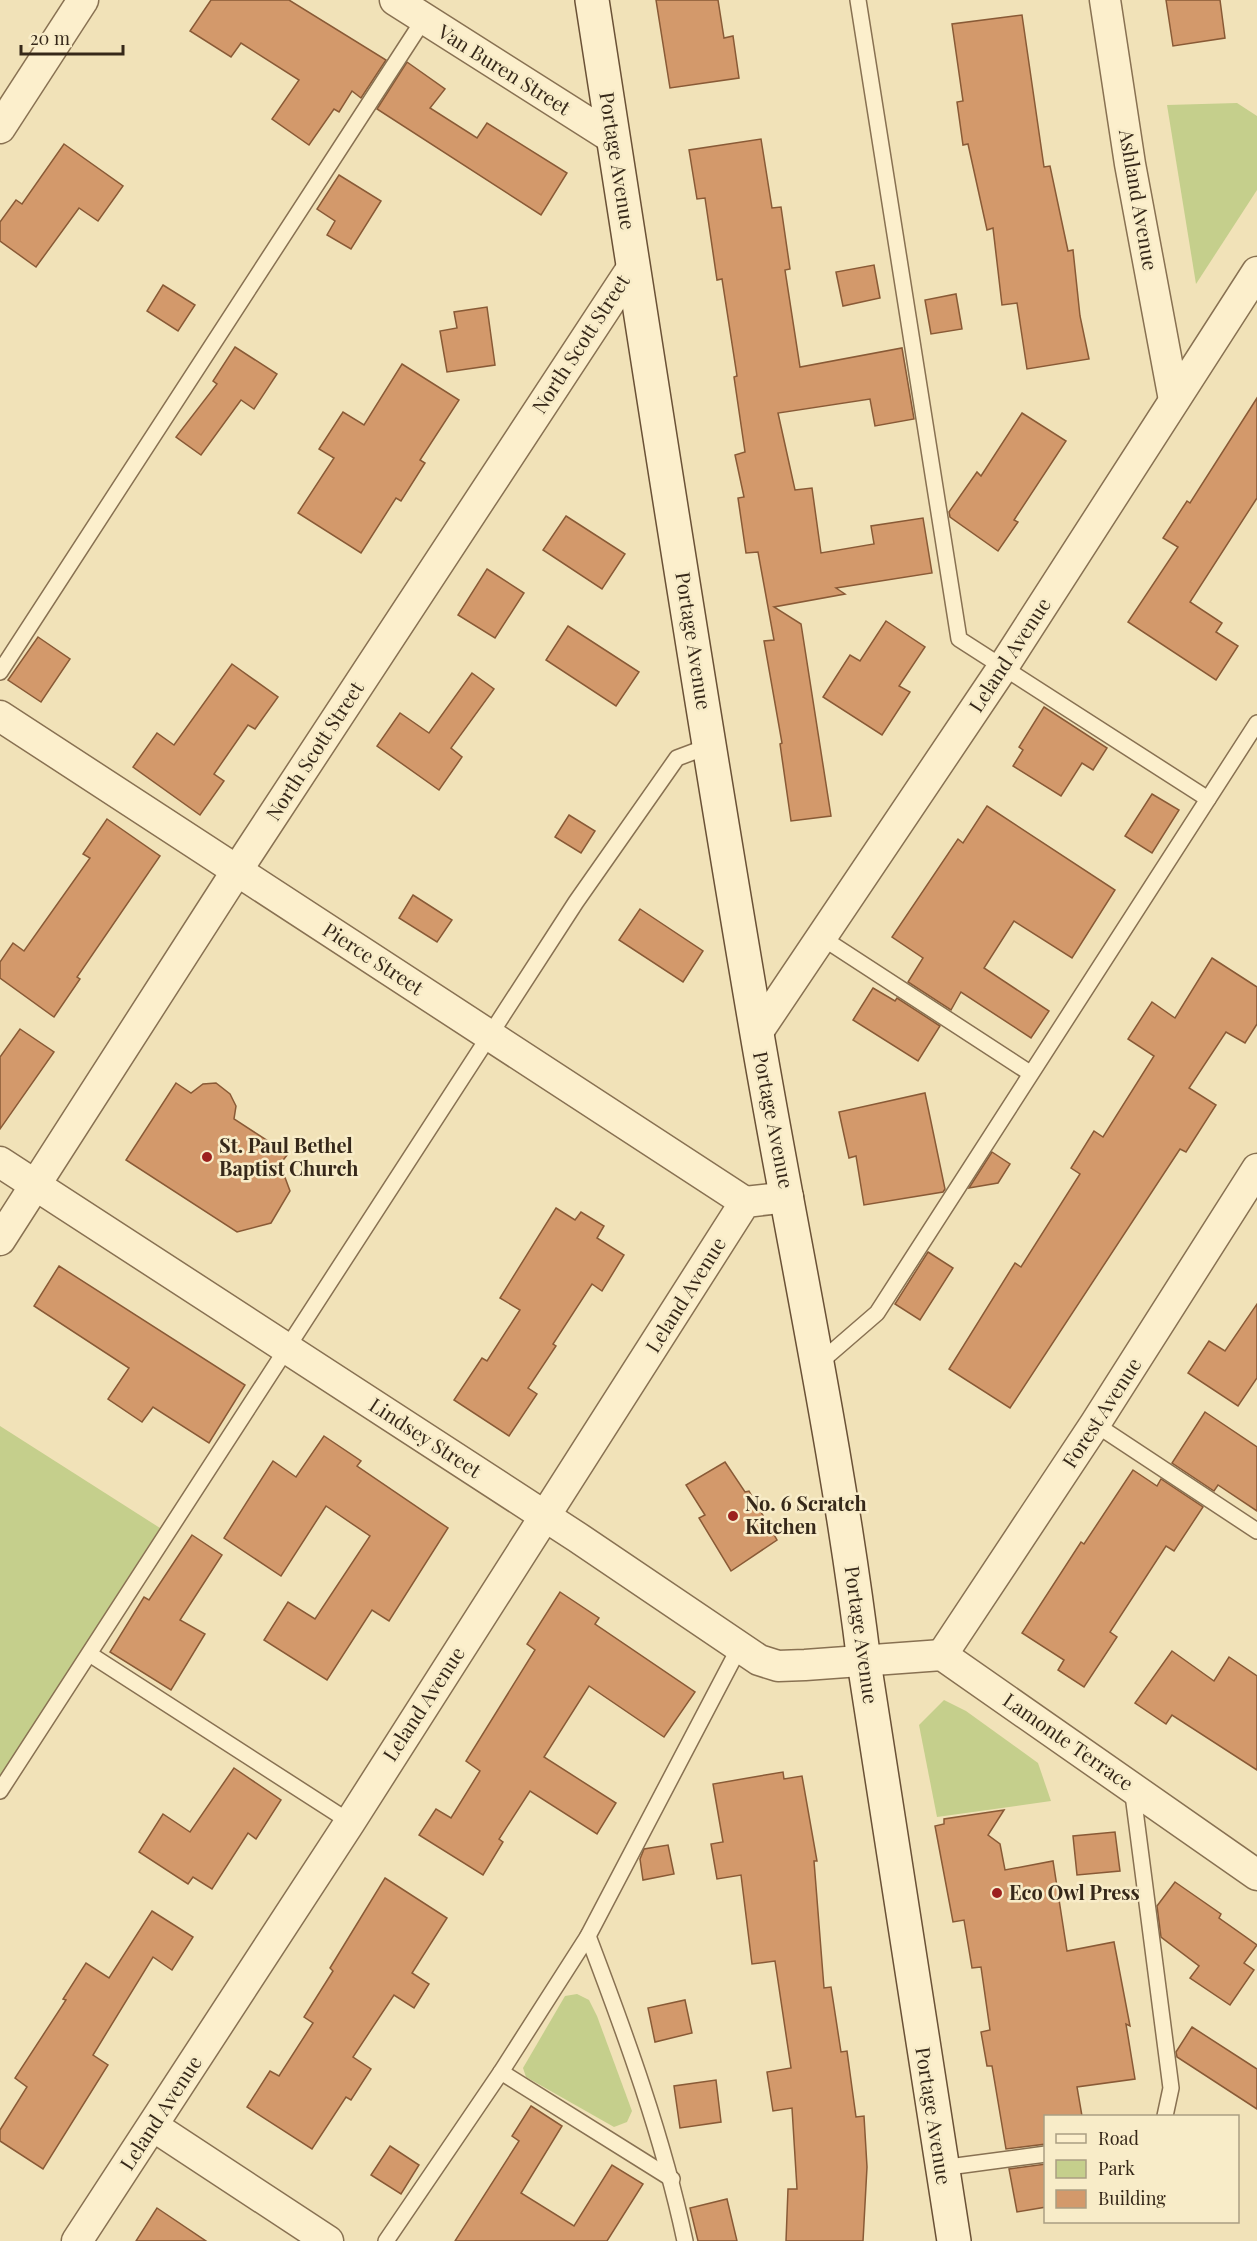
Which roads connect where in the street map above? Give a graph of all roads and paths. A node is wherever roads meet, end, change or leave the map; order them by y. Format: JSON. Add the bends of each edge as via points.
{"nodes":[{"id":1,"x":83,"y":0,"type":"edge"},
{"id":2,"x":395,"y":0,"type":"edge"},
{"id":3,"x":592,"y":0,"type":"edge"},
{"id":4,"x":858,"y":0,"type":"edge"},
{"id":5,"x":1105,"y":0,"type":"edge"},
{"id":6,"x":424,"y":19,"type":"junction"},
{"id":7,"x":0,"y":128,"type":"edge"},
{"id":8,"x":614,"y":139,"type":"junction"},
{"id":9,"x":633,"y":265,"type":"junction"},
{"id":10,"x":1257,"y":272,"type":"edge"},
{"id":11,"x":1174,"y":400,"type":"junction"},
{"id":12,"x":1004,"y":667,"type":"junction"},
{"id":13,"x":0,"y":672,"type":"edge"},
{"id":14,"x":0,"y":716,"type":"edge"},
{"id":15,"x":1257,"y":723,"type":"edge"},
{"id":16,"x":709,"y":746,"type":"junction"},
{"id":17,"x":1208,"y":799,"type":"junction"},
{"id":18,"x":237,"y":870,"type":"junction"},
{"id":19,"x":821,"y":937,"type":"junction"},
{"id":20,"x":757,"y":1034,"type":"junction"},
{"id":21,"x":491,"y":1036,"type":"junction"},
{"id":22,"x":1030,"y":1073,"type":"junction"},
{"id":23,"x":0,"y":1162,"type":"edge"},
{"id":24,"x":1257,"y":1169,"type":"edge"},
{"id":25,"x":35,"y":1185,"type":"junction"},
{"id":26,"x":788,"y":1197,"type":"junction"},
{"id":27,"x":745,"y":1202,"type":"junction"},
{"id":28,"x":0,"y":1240,"type":"edge"},
{"id":29,"x":288,"y":1349,"type":"junction"},
{"id":30,"x":818,"y":1364,"type":"junction"},
{"id":31,"x":1095,"y":1424,"type":"junction"},
{"id":32,"x":544,"y":1516,"type":"junction"},
{"id":33,"x":1257,"y":1531,"type":"edge"},
{"id":34,"x":740,"y":1648,"type":"junction"},
{"id":35,"x":91,"y":1655,"type":"junction"},
{"id":36,"x":942,"y":1655,"type":"junction"},
{"id":37,"x":864,"y":1662,"type":"junction"},
{"id":38,"x":1131,"y":1786,"type":"junction"},
{"id":39,"x":0,"y":1791,"type":"edge"},
{"id":40,"x":350,"y":1822,"type":"junction"},
{"id":41,"x":1257,"y":1875,"type":"edge"},
{"id":42,"x":588,"y":1936,"type":"junction"},
{"id":43,"x":501,"y":2072,"type":"junction"},
{"id":44,"x":1165,"y":2115,"type":"edge"},
{"id":45,"x":153,"y":2126,"type":"junction"},
{"id":46,"x":1044,"y":2154,"type":"edge"},
{"id":47,"x":941,"y":2168,"type":"junction"},
{"id":48,"x":672,"y":2179,"type":"junction"},
{"id":49,"x":77,"y":2241,"type":"edge"},
{"id":50,"x":328,"y":2241,"type":"edge"},
{"id":51,"x":386,"y":2241,"type":"edge"},
{"id":52,"x":685,"y":2241,"type":"edge"},
{"id":53,"x":954,"y":2241,"type":"edge"}],
"edges":[{"from":1,"to":7,"type":"street"},
{"from":2,"to":6,"type":"street","name":"Van Buren Street"},
{"from":3,"to":8,"type":"main road","name":"Portage Avenue"},
{"from":4,"to":12,"type":"lane","via":[[959,639]]},
{"from":5,"to":11,"type":"street","name":"Ashland Avenue","via":[[1130,164]]},
{"from":6,"to":8,"type":"street","name":"Van Buren Street"},
{"from":6,"to":13,"type":"lane"},
{"from":8,"to":9,"type":"main road","name":"Portage Avenue"},
{"from":9,"to":16,"type":"main road","name":"Portage Avenue"},
{"from":9,"to":18,"type":"street","name":"North Scott Street"},
{"from":10,"to":11,"type":"street","name":"Leland Avenue"},
{"from":11,"to":12,"type":"street","name":"Leland Avenue"},
{"from":12,"to":17,"type":"lane"},
{"from":12,"to":19,"type":"street","name":"Leland Avenue"},
{"from":14,"to":18,"type":"street","name":"Pierce Street"},
{"from":15,"to":17,"type":"lane"},
{"from":16,"to":20,"type":"main road","name":"Portage Avenue"},
{"from":16,"to":21,"type":"lane","via":[[677,758],[576,902]]},
{"from":17,"to":22,"type":"lane"},
{"from":18,"to":21,"type":"street","name":"Pierce Street"},
{"from":18,"to":25,"type":"street","name":"North Scott Street"},
{"from":19,"to":20,"type":"street","name":"Leland Avenue"},
{"from":19,"to":22,"type":"lane"},
{"from":20,"to":26,"type":"main road","name":"Portage Avenue"},
{"from":21,"to":27,"type":"street","name":"Pierce Street"},
{"from":21,"to":29,"type":"lane"},
{"from":22,"to":30,"type":"lane","via":[[877,1313]]},
{"from":23,"to":25,"type":"street","name":"Lindsey Street"},
{"from":24,"to":31,"type":"street","name":"Forest Avenue"},
{"from":25,"to":28,"type":"street","name":"North Scott Street"},
{"from":25,"to":29,"type":"street","name":"Lindsey Street"},
{"from":26,"to":27,"type":"street"},
{"from":26,"to":30,"type":"main road","name":"Portage Avenue"},
{"from":27,"to":32,"type":"street","name":"Leland Avenue"},
{"from":29,"to":32,"type":"street","name":"Lindsey Street"},
{"from":29,"to":35,"type":"lane"},
{"from":30,"to":37,"type":"main road","name":"Portage Avenue","via":[[855,1581]]},
{"from":31,"to":33,"type":"lane"},
{"from":31,"to":36,"type":"street","name":"Forest Avenue"},
{"from":32,"to":34,"type":"street","name":"Lindsey Street"},
{"from":32,"to":40,"type":"street","name":"Leland Avenue"},
{"from":34,"to":37,"type":"street","name":"Lindsey Street","via":[[759,1660],[778,1665]]},
{"from":34,"to":42,"type":"lane"},
{"from":35,"to":39,"type":"lane"},
{"from":35,"to":40,"type":"lane"},
{"from":36,"to":37,"type":"street"},
{"from":36,"to":38,"type":"street","name":"Lamonte Terrace"},
{"from":37,"to":47,"type":"main road","name":"Portage Avenue"},
{"from":38,"to":41,"type":"street","name":"Lamonte Terrace"},
{"from":38,"to":44,"type":"lane","via":[[1171,2088]]},
{"from":40,"to":45,"type":"street","name":"Leland Avenue"},
{"from":42,"to":43,"type":"lane"},
{"from":42,"to":48,"type":"lane","via":[[624,2030]]},
{"from":43,"to":48,"type":"lane"},
{"from":43,"to":51,"type":"lane"},
{"from":45,"to":49,"type":"street","name":"Leland Avenue"},
{"from":45,"to":50,"type":"street"},
{"from":46,"to":47,"type":"lane"},
{"from":47,"to":53,"type":"main road","name":"Portage Avenue"},
{"from":48,"to":52,"type":"lane"}]}
